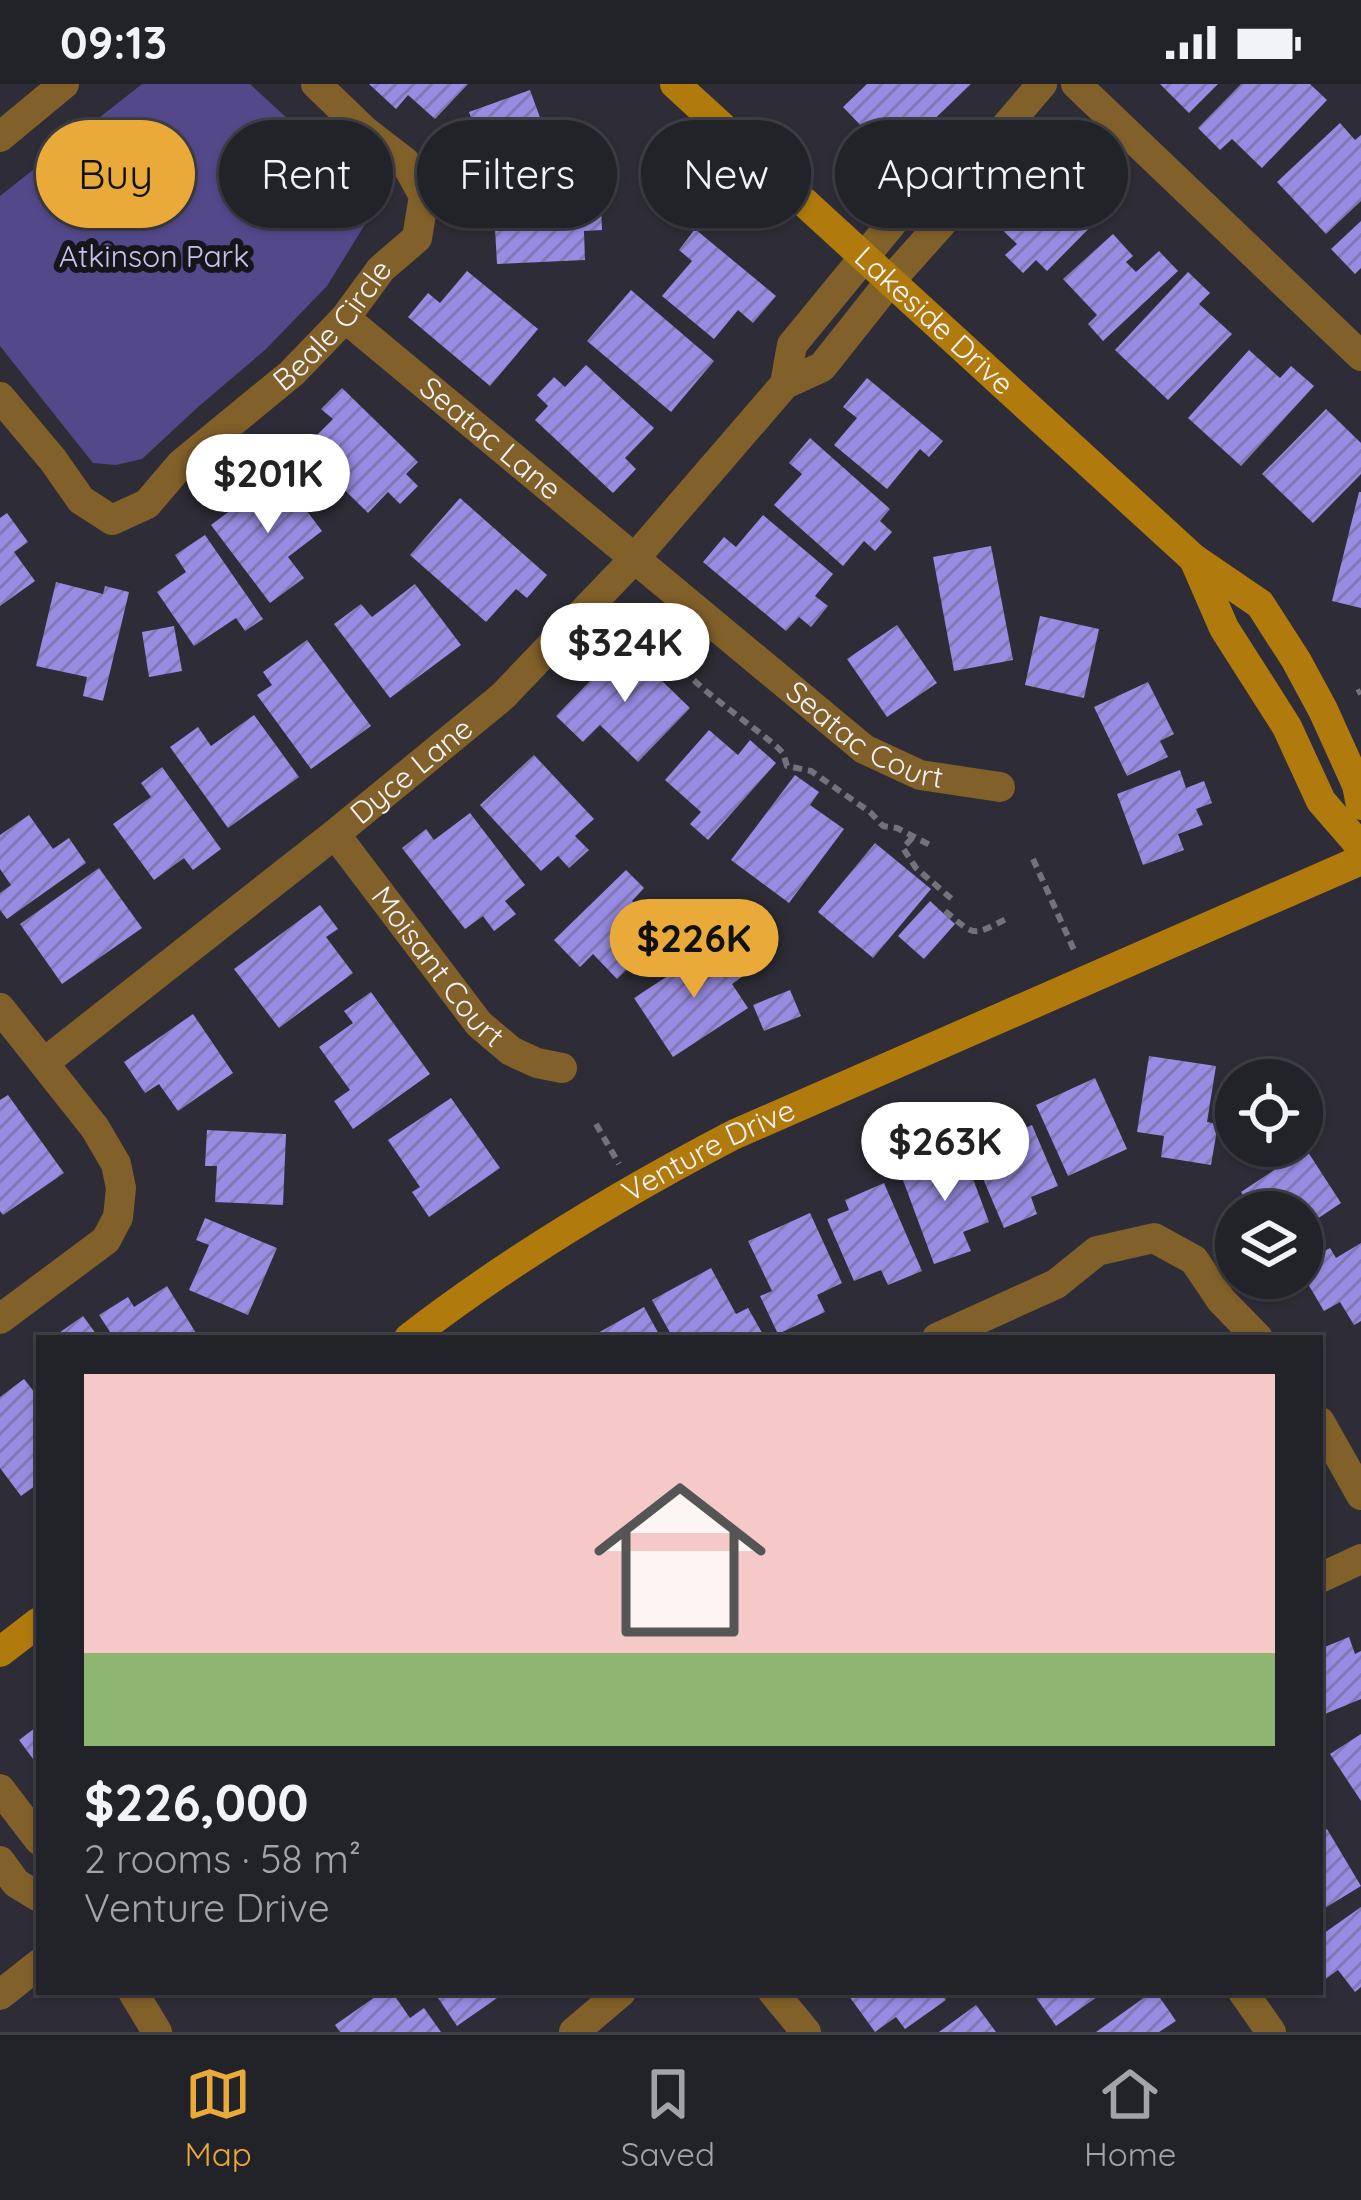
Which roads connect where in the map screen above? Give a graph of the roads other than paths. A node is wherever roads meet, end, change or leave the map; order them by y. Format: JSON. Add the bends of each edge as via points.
{"nodes":[{"id":1,"x":63,"y":84,"type":"edge"},
{"id":2,"x":316,"y":84,"type":"edge"},
{"id":3,"x":675,"y":84,"type":"edge"},
{"id":4,"x":1042,"y":84,"type":"edge"},
{"id":5,"x":1076,"y":84,"type":"edge"},
{"id":6,"x":1011,"y":120,"type":"edge"},
{"id":7,"x":0,"y":136,"type":"edge"},
{"id":8,"x":887,"y":228,"type":"edge"},
{"id":9,"x":937,"y":228,"type":"edge"},
{"id":10,"x":863,"y":256,"type":"junction"},
{"id":11,"x":891,"y":280,"type":"junction"},
{"id":12,"x":345,"y":318,"type":"junction"},
{"id":13,"x":1361,"y":356,"type":"edge"},
{"id":14,"x":784,"y":385,"type":"junction"},
{"id":15,"x":0,"y":397,"type":"edge"},
{"id":16,"x":635,"y":558,"type":"junction"},
{"id":17,"x":1194,"y":559,"type":"junction"},
{"id":18,"x":1000,"y":787,"type":"dead end"},
{"id":19,"x":1361,"y":805,"type":"edge"},
{"id":20,"x":335,"y":834,"type":"junction"},
{"id":21,"x":1361,"y":847,"type":"edge"},
{"id":22,"x":1361,"y":860,"type":"edge"},
{"id":23,"x":0,"y":1008,"type":"edge"},
{"id":24,"x":45,"y":1062,"type":"junction"},
{"id":25,"x":562,"y":1068,"type":"dead end"},
{"id":26,"x":0,"y":1319,"type":"edge"},
{"id":27,"x":413,"y":1335,"type":"edge"},
{"id":28,"x":944,"y":1335,"type":"edge"},
{"id":29,"x":1255,"y":1335,"type":"edge"},
{"id":30,"x":1323,"y":1427,"type":"edge"},
{"id":31,"x":1361,"y":1495,"type":"edge"},
{"id":32,"x":1361,"y":1559,"type":"edge"},
{"id":33,"x":1323,"y":1577,"type":"edge"},
{"id":34,"x":36,"y":1624,"type":"edge"},
{"id":35,"x":0,"y":1652,"type":"edge"},
{"id":36,"x":0,"y":1789,"type":"edge"},
{"id":37,"x":36,"y":1836,"type":"edge"},
{"id":38,"x":0,"y":1861,"type":"edge"},
{"id":39,"x":36,"y":1895,"type":"edge"},
{"id":40,"x":36,"y":1966,"type":"edge"},
{"id":41,"x":0,"y":1995,"type":"edge"},
{"id":42,"x":135,"y":1995,"type":"edge"},
{"id":43,"x":617,"y":1995,"type":"edge"},
{"id":44,"x":775,"y":1995,"type":"edge"},
{"id":45,"x":1245,"y":1995,"type":"edge"},
{"id":46,"x":157,"y":2032,"type":"edge"},
{"id":47,"x":574,"y":2032,"type":"edge"},
{"id":48,"x":806,"y":2032,"type":"edge"},
{"id":49,"x":1271,"y":2032,"type":"edge"}],
"edges":[{"from":1,"to":7,"type":"street"},
{"from":2,"to":12,"type":"street","name":"Beale Circle","via":[[406,162],[424,196],[417,238],[381,269]]},
{"from":3,"to":10,"type":"street","name":"Lakeside Drive"},
{"from":4,"to":6,"type":"street"},
{"from":5,"to":13,"type":"street"},
{"from":8,"to":10,"type":"street","name":"Dyce Lane"},
{"from":9,"to":11,"type":"street","name":"Dyce Lane"},
{"from":10,"to":11,"type":"street","name":"Lakeside Drive"},
{"from":10,"to":14,"type":"street","name":"Dyce Lane","via":[[792,345]]},
{"from":11,"to":14,"type":"street","name":"Dyce Lane","via":[[822,367]]},
{"from":11,"to":17,"type":"street","name":"Lakeside Drive"},
{"from":12,"to":15,"type":"street","name":"Beale Circle","via":[[147,504],[112,520],[81,500]]},
{"from":12,"to":16,"type":"street","name":"Seatac Lane"},
{"from":14,"to":16,"type":"street","name":"Dyce Lane"},
{"from":16,"to":18,"type":"street","name":"Seatac Court","via":[[864,749],[920,775]]},
{"from":16,"to":20,"type":"street","name":"Dyce Lane","via":[[503,696]]},
{"from":17,"to":19,"type":"street","name":"Lakeside Drive","via":[[1260,604],[1323,710]]},
{"from":17,"to":21,"type":"street","name":"Lakeside Drive","via":[[1321,801]]},
{"from":20,"to":24,"type":"street","name":"Dyce Lane"},
{"from":20,"to":25,"type":"street","name":"Moisant Court","via":[[479,1024],[511,1051]]},
{"from":22,"to":27,"type":"street","name":"Venture Drive","via":[[733,1135],[633,1188]]},
{"from":23,"to":24,"type":"street"},
{"from":24,"to":26,"type":"street","via":[[116,1164],[118,1216],[106,1240]]},
{"from":28,"to":29,"type":"street","via":[[1056,1284],[1097,1251],[1154,1238],[1194,1260]]},
{"from":30,"to":31,"type":"street"},
{"from":32,"to":33,"type":"street"},
{"from":34,"to":35,"type":"street"},
{"from":36,"to":37,"type":"street"},
{"from":38,"to":39,"type":"street"},
{"from":40,"to":41,"type":"street"},
{"from":42,"to":46,"type":"street"},
{"from":43,"to":47,"type":"street"},
{"from":44,"to":48,"type":"street"},
{"from":45,"to":49,"type":"street"}]}
